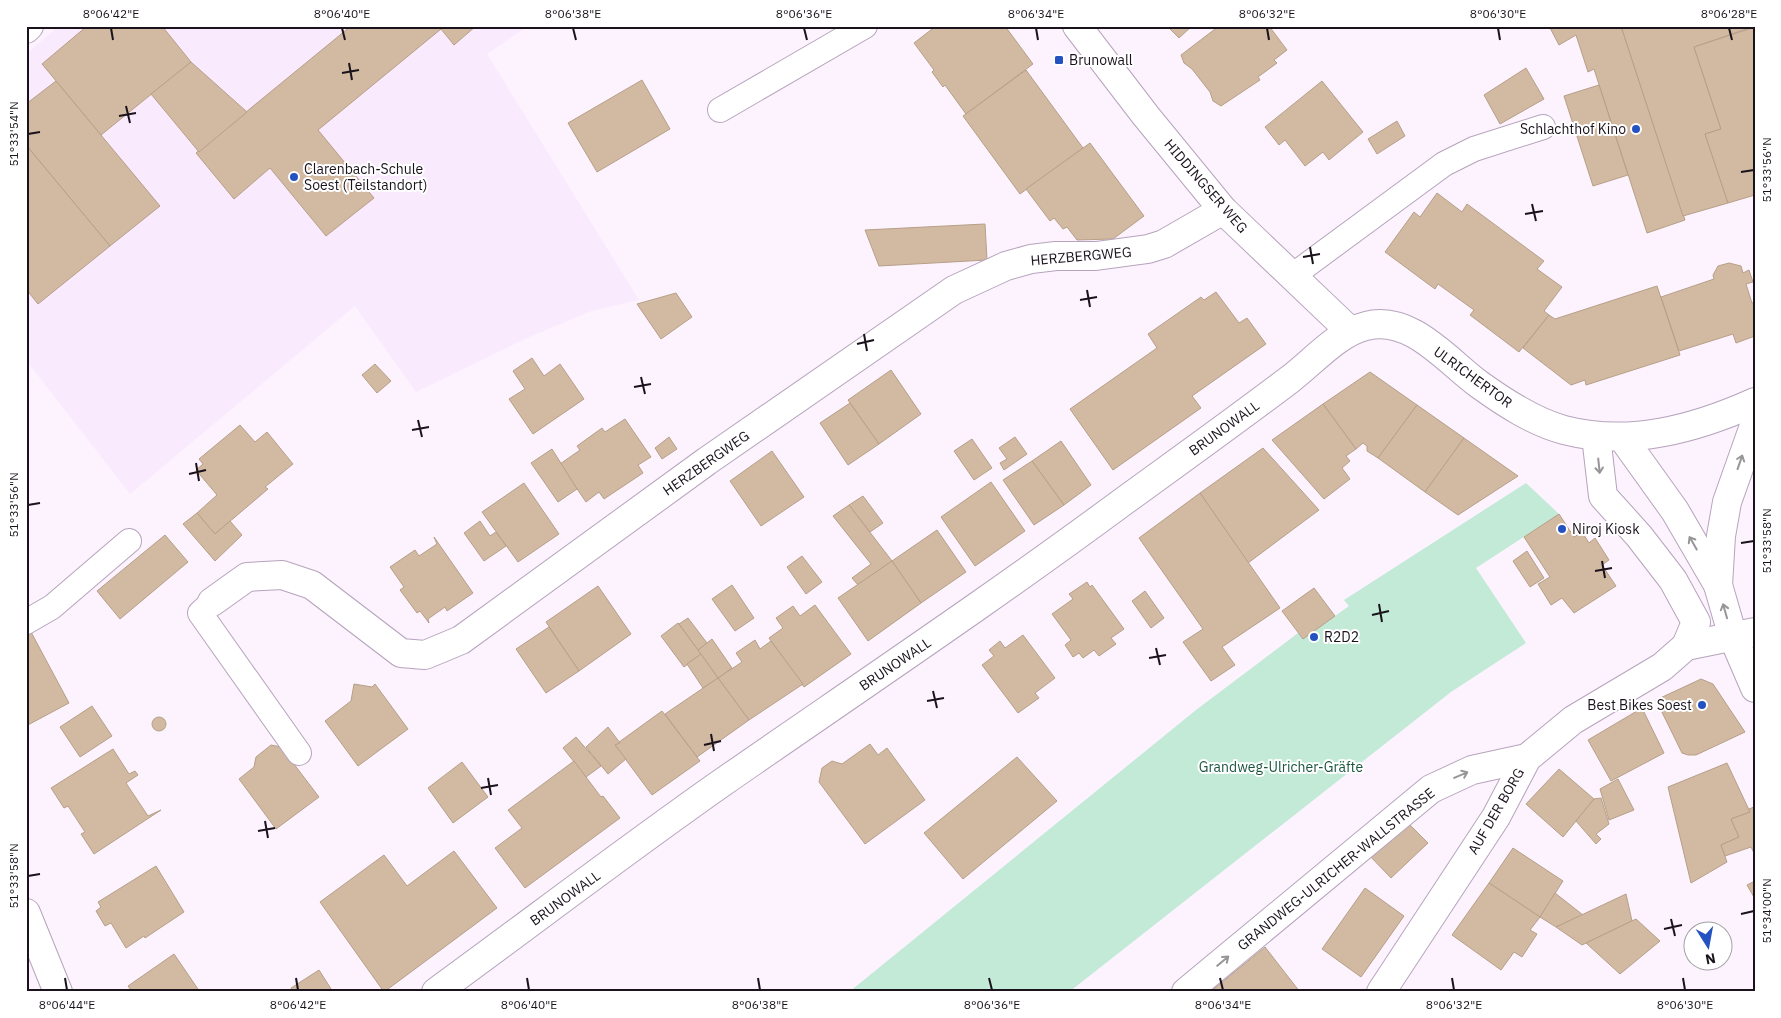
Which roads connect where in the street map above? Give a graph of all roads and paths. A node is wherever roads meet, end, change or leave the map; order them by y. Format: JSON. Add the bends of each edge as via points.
{"nodes":[{"id":1,"x":865,"y":26,"type":"edge"},
{"id":2,"x":1077,"y":26,"type":"edge"},
{"id":3,"x":720,"y":110,"type":"dead end"},
{"id":4,"x":1543,"y":127,"type":"dead end"},
{"id":5,"x":1223,"y":210,"type":"junction"},
{"id":6,"x":1292,"y":276,"type":"junction"},
{"id":7,"x":1350,"y":331,"type":"junction"},
{"id":8,"x":1755,"y":402,"type":"edge"},
{"id":9,"x":1755,"y":423,"type":"edge"},
{"id":10,"x":1609,"y":437,"type":"junction"},
{"id":11,"x":130,"y":541,"type":"dead end"},
{"id":12,"x":1718,"y":585,"type":"junction"},
{"id":13,"x":212,"y":602,"type":"joint"},
{"id":14,"x":26,"y":622,"type":"edge"},
{"id":15,"x":1744,"y":635,"type":"edge"},
{"id":16,"x":1686,"y":646,"type":"junction"},
{"id":17,"x":1755,"y":688,"type":"edge"},
{"id":18,"x":299,"y":753,"type":"dead end"},
{"id":19,"x":1527,"y":758,"type":"junction"},
{"id":20,"x":26,"y":913,"type":"edge"},
{"id":21,"x":58,"y":992,"type":"edge"},
{"id":22,"x":436,"y":992,"type":"edge"},
{"id":23,"x":1186,"y":992,"type":"edge"},
{"id":24,"x":1381,"y":992,"type":"edge"}],
"edges":[{"from":1,"to":3,"type":"lane"},
{"from":2,"to":5,"type":"street","name":"HIDDINGSER WEG"},
{"from":4,"to":6,"type":"lane","via":[[1474,150],[1444,164]]},
{"from":5,"to":6,"type":"street","name":"HIDDINGSER WEG"},
{"from":5,"to":13,"type":"street","name":"HERZBERGWEG","via":[[1148,250],[1031,259],[1006,266],[954,290],[707,461],[461,640],[426,655],[401,653],[312,585],[282,575],[247,577]]},
{"from":6,"to":7,"type":"street","name":"HIDDINGSER WEG"},
{"from":7,"to":10,"type":"street","name":"ULRICHERTOR","via":[[1370,325],[1401,327],[1483,387],[1533,418],[1562,430]]},
{"from":7,"to":22,"type":"street","name":"BRUNOWALL","via":[[1009,586],[720,785]]},
{"from":8,"to":10,"type":"street","name":"ULRICHERTOR","via":[[1682,429]]},
{"from":12,"to":9,"type":"street","one_way":true,"via":[[1727,502]]},
{"from":12,"to":10,"type":"street","one_way":true,"via":[[1675,511]]},
{"from":10,"to":16,"type":"street","one_way":true,"via":[[1603,496],[1640,536],[1673,580],[1696,622]]},
{"from":11,"to":14,"type":"lane","via":[[52,607]]},
{"from":15,"to":12,"type":"street","one_way":true},
{"from":13,"to":18,"type":"lane","via":[[200,613]]},
{"from":15,"to":16,"type":"street"},
{"from":15,"to":17,"type":"street"},
{"from":16,"to":19,"type":"street","name":"AUF DER BORG","via":[[1662,667],[1573,720]]},
{"from":23,"to":19,"type":"street","name":"GRANDWEG-ULRICHER-WALLSTRASSE","one_way":true,"via":[[1431,790],[1472,770]]},
{"from":19,"to":24,"type":"street","name":"AUF DER BORG","via":[[1496,817]]},
{"from":20,"to":21,"type":"street"}]}
